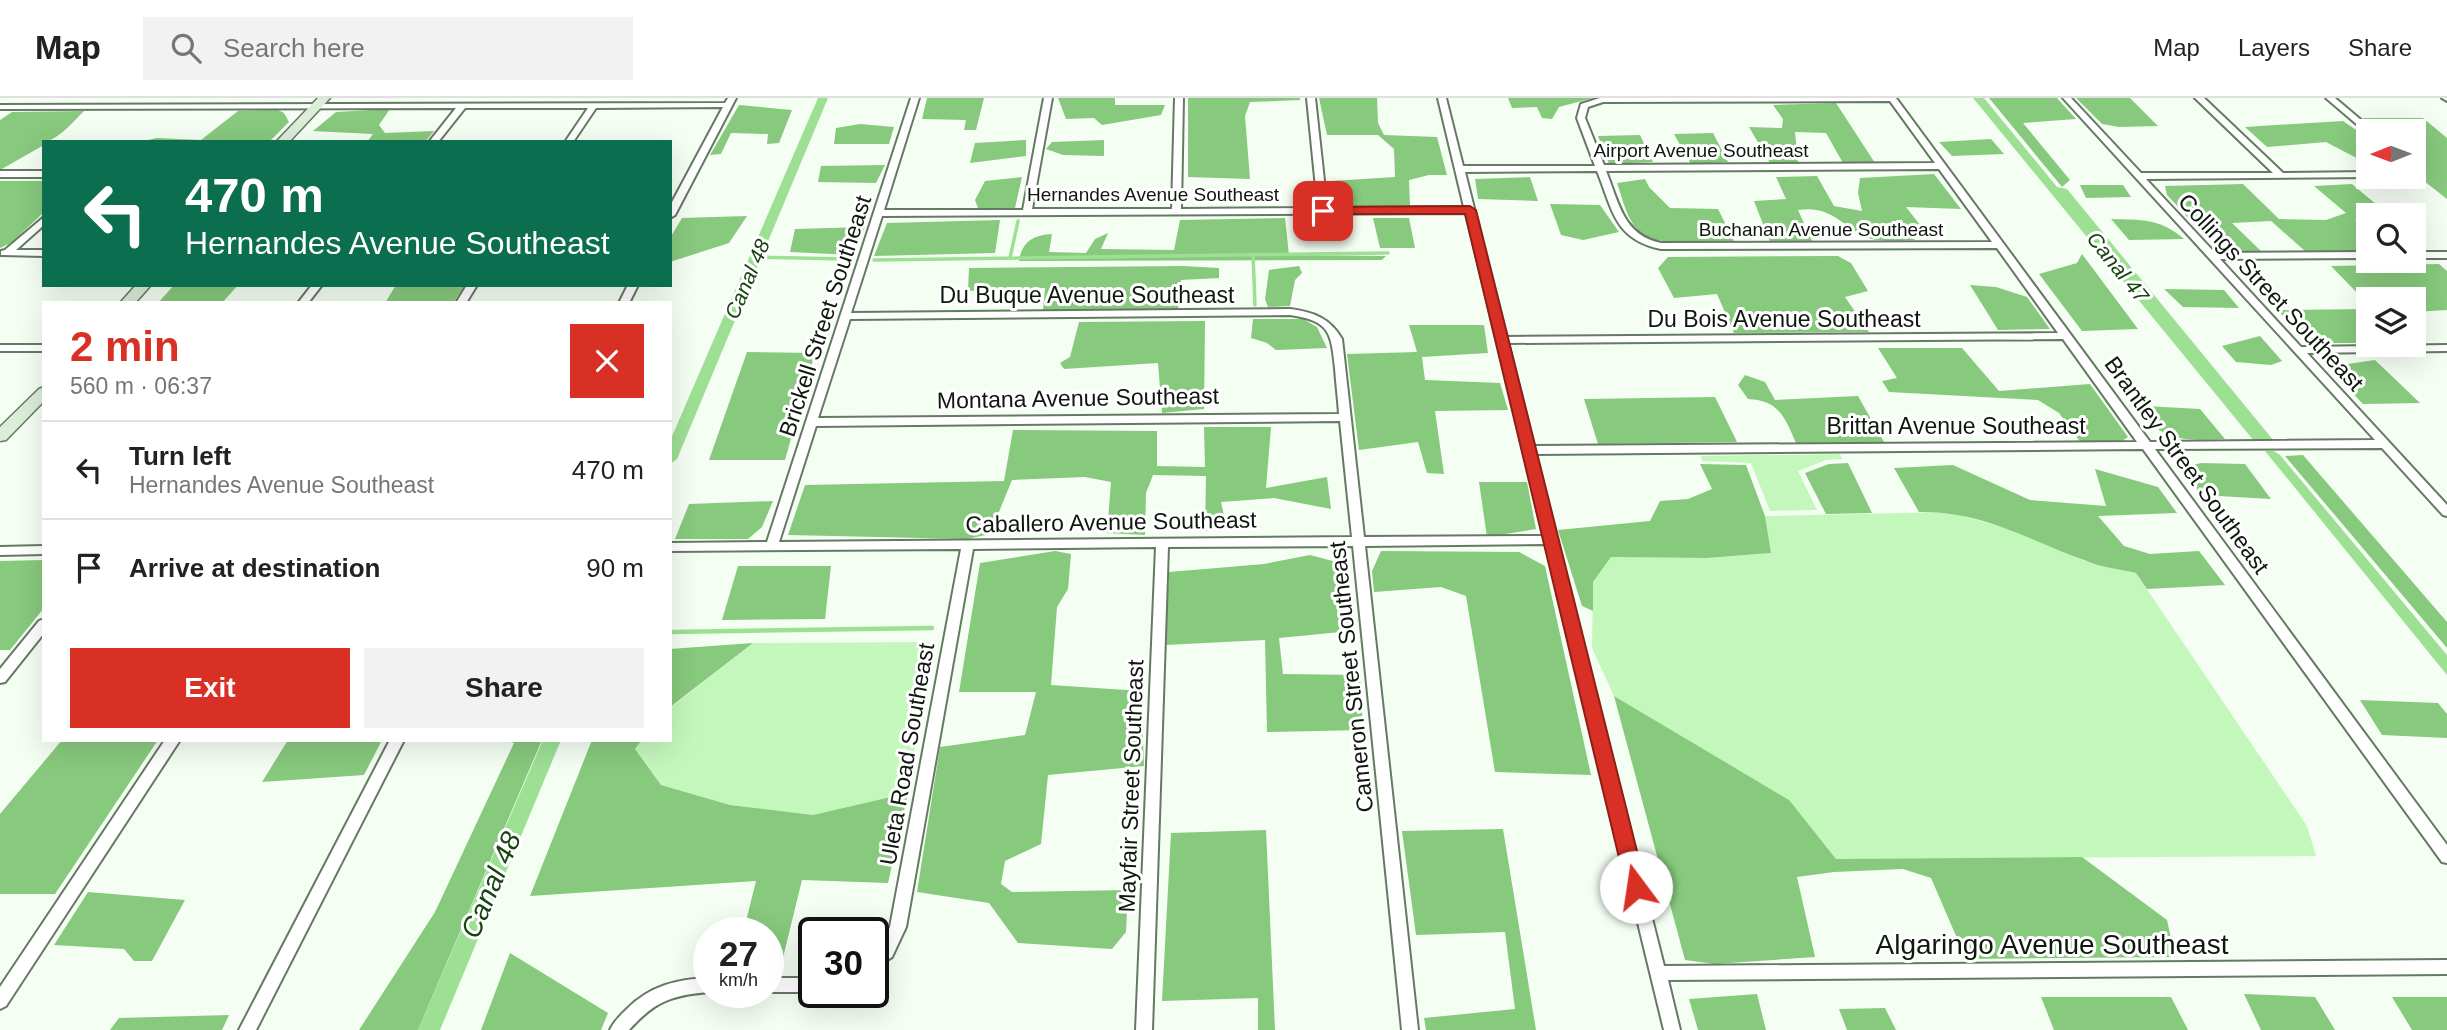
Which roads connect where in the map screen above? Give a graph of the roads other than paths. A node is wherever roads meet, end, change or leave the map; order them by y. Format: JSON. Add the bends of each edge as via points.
{"nodes":[{"id":1,"x":128,"y":98,"type":"edge"},
{"id":2,"x":915,"y":98,"type":"edge"},
{"id":3,"x":1048,"y":98,"type":"edge"},
{"id":4,"x":1179,"y":98,"type":"edge"},
{"id":5,"x":1311,"y":98,"type":"edge"},
{"id":6,"x":1442,"y":98,"type":"edge"},
{"id":7,"x":1892,"y":98,"type":"edge"},
{"id":8,"x":2067,"y":98,"type":"edge"},
{"id":9,"x":2199,"y":98,"type":"edge"},
{"id":10,"x":2330,"y":98,"type":"edge"},
{"id":11,"x":731,"y":101,"type":"edge"},
{"id":12,"x":321,"y":102,"type":"edge"},
{"id":13,"x":521,"y":102,"type":"edge"},
{"id":14,"x":118,"y":106,"type":"junction"},
{"id":15,"x":462,"y":106,"type":"junction"},
{"id":16,"x":593,"y":106,"type":"junction"},
{"id":17,"x":0,"y":107,"type":"edge"},
{"id":18,"x":2356,"y":119,"type":"edge"},
{"id":19,"x":284,"y":140,"type":"edge"},
{"id":20,"x":435,"y":140,"type":"edge"},
{"id":21,"x":570,"y":140,"type":"edge"},
{"id":22,"x":1942,"y":166,"type":"junction"},
{"id":23,"x":1601,"y":168,"type":"junction"},
{"id":24,"x":1460,"y":169,"type":"junction"},
{"id":25,"x":0,"y":174,"type":"edge"},
{"id":26,"x":42,"y":174,"type":"edge"},
{"id":27,"x":2356,"y":175,"type":"edge"},
{"id":28,"x":2139,"y":176,"type":"junction"},
{"id":29,"x":2281,"y":176,"type":"junction"},
{"id":30,"x":1470,"y":210,"type":"junction"},
{"id":31,"x":672,"y":211,"type":"edge"},
{"id":32,"x":1323,"y":211,"type":"junction"},
{"id":33,"x":1176,"y":212,"type":"junction"},
{"id":34,"x":1027,"y":213,"type":"junction"},
{"id":35,"x":878,"y":214,"type":"junction"},
{"id":36,"x":42,"y":222,"type":"edge"},
{"id":37,"x":1999,"y":245,"type":"junction"},
{"id":38,"x":3,"y":253,"type":"edge"},
{"id":39,"x":42,"y":253,"type":"edge"},
{"id":40,"x":2356,"y":255,"type":"edge"},
{"id":41,"x":2426,"y":255,"type":"edge"},
{"id":42,"x":2447,"y":255,"type":"edge"},
{"id":43,"x":2212,"y":256,"type":"junction"},
{"id":44,"x":142,"y":287,"type":"edge"},
{"id":45,"x":315,"y":287,"type":"edge"},
{"id":46,"x":129,"y":301,"type":"edge"},
{"id":47,"x":305,"y":301,"type":"edge"},
{"id":48,"x":845,"y":316,"type":"junction"},
{"id":49,"x":1326,"y":322,"type":"joint"},
{"id":50,"x":2067,"y":336,"type":"junction"},
{"id":51,"x":1502,"y":340,"type":"junction"},
{"id":52,"x":0,"y":348,"type":"edge"},
{"id":53,"x":42,"y":348,"type":"edge"},
{"id":54,"x":2447,"y":348,"type":"edge"},
{"id":55,"x":2298,"y":349,"type":"junction"},
{"id":56,"x":38,"y":404,"type":"edge"},
{"id":57,"x":1345,"y":416,"type":"junction"},
{"id":58,"x":812,"y":422,"type":"junction"},
{"id":59,"x":0,"y":436,"type":"edge"},
{"id":60,"x":2385,"y":444,"type":"junction"},
{"id":61,"x":2148,"y":447,"type":"junction"},
{"id":62,"x":1528,"y":450,"type":"junction"},
{"id":63,"x":2447,"y":512,"type":"edge"},
{"id":64,"x":1551,"y":540,"type":"junction"},
{"id":65,"x":1357,"y":541,"type":"junction"},
{"id":66,"x":1162,"y":543,"type":"junction"},
{"id":67,"x":968,"y":545,"type":"junction"},
{"id":68,"x":772,"y":546,"type":"junction"},
{"id":69,"x":672,"y":547,"type":"edge"},
{"id":70,"x":42,"y":550,"type":"edge"},
{"id":71,"x":0,"y":551,"type":"edge"},
{"id":72,"x":42,"y":626,"type":"edge"},
{"id":73,"x":0,"y":678,"type":"edge"},
{"id":74,"x":172,"y":742,"type":"edge"},
{"id":75,"x":396,"y":742,"type":"edge"},
{"id":76,"x":2447,"y":857,"type":"edge"},
{"id":77,"x":889,"y":946,"type":"edge"},
{"id":78,"x":2447,"y":967,"type":"edge"},
{"id":79,"x":1657,"y":973,"type":"junction"},
{"id":80,"x":693,"y":987,"type":"edge"},
{"id":81,"x":0,"y":1001,"type":"edge"},
{"id":82,"x":247,"y":1030,"type":"edge"},
{"id":83,"x":618,"y":1030,"type":"edge"},
{"id":84,"x":1144,"y":1030,"type":"edge"},
{"id":85,"x":1410,"y":1030,"type":"edge"},
{"id":86,"x":1672,"y":1030,"type":"edge"}],
"edges":[{"from":1,"to":14,"type":"street"},
{"from":2,"to":35,"type":"street","name":"Brickell Street Southeast"},
{"from":3,"to":34,"type":"street"},
{"from":4,"to":33,"type":"street"},
{"from":5,"to":32,"type":"street"},
{"from":6,"to":24,"type":"street"},
{"from":7,"to":22,"type":"street","name":"Brantley Street Southeast"},
{"from":7,"to":23,"type":"street","via":[[1602,100],[1584,106],[1581,118]]},
{"from":8,"to":28,"type":"street","name":"Collings Street Southeast"},
{"from":9,"to":29,"type":"street"},
{"from":10,"to":18,"type":"street"},
{"from":11,"to":16,"type":"street"},
{"from":11,"to":31,"type":"street"},
{"from":12,"to":14,"type":"street"},
{"from":12,"to":15,"type":"street"},
{"from":12,"to":19,"type":"street"},
{"from":13,"to":15,"type":"street"},
{"from":13,"to":16,"type":"street"},
{"from":14,"to":17,"type":"street"},
{"from":15,"to":20,"type":"street"},
{"from":16,"to":21,"type":"street"},
{"from":22,"to":23,"type":"street","name":"Airport Avenue Southeast"},
{"from":22,"to":37,"type":"street","name":"Brantley Street Southeast"},
{"from":23,"to":24,"type":"street","name":"Airport Avenue Southeast"},
{"from":23,"to":37,"type":"street","name":"Buchanan Avenue Southeast","via":[[1628,233],[1643,242],[1669,247]]},
{"from":24,"to":30,"type":"street"},
{"from":25,"to":26,"type":"street"},
{"from":27,"to":29,"type":"street"},
{"from":28,"to":29,"type":"street"},
{"from":28,"to":43,"type":"street","name":"Collings Street Southeast"},
{"from":30,"to":32,"type":"street","name":"Hernandes Avenue Southeast"},
{"from":30,"to":51,"type":"street"},
{"from":32,"to":33,"type":"street","name":"Hernandes Avenue Southeast"},
{"from":33,"to":34,"type":"street","name":"Hernandes Avenue Southeast"},
{"from":34,"to":35,"type":"street","name":"Hernandes Avenue Southeast"},
{"from":35,"to":48,"type":"street","name":"Brickell Street Southeast"},
{"from":36,"to":38,"type":"street"},
{"from":37,"to":50,"type":"street","name":"Brantley Street Southeast"},
{"from":38,"to":39,"type":"street"},
{"from":40,"to":43,"type":"street"},
{"from":41,"to":42,"type":"street"},
{"from":43,"to":55,"type":"street","name":"Collings Street Southeast"},
{"from":44,"to":46,"type":"street"},
{"from":45,"to":47,"type":"street"},
{"from":48,"to":49,"type":"street","name":"Du Buque Avenue Southeast","via":[[1290,312]]},
{"from":48,"to":58,"type":"street","name":"Brickell Street Southeast"},
{"from":49,"to":57,"type":"street","name":"Cameron Street Southeast","via":[[1337,339]]},
{"from":50,"to":51,"type":"street","name":"Du Bois Avenue Southeast"},
{"from":50,"to":61,"type":"street","name":"Brantley Street Southeast"},
{"from":51,"to":62,"type":"street"},
{"from":52,"to":53,"type":"street"},
{"from":54,"to":55,"type":"street"},
{"from":55,"to":60,"type":"street","name":"Collings Street Southeast"},
{"from":56,"to":59,"type":"street"},
{"from":57,"to":58,"type":"street","name":"Montana Avenue Southeast"},
{"from":57,"to":65,"type":"street","name":"Cameron Street Southeast"},
{"from":58,"to":68,"type":"street","name":"Brickell Street Southeast"},
{"from":60,"to":61,"type":"street","name":"Brittan Avenue Southeast"},
{"from":60,"to":63,"type":"street","name":"Collings Street Southeast"},
{"from":61,"to":62,"type":"street","name":"Brittan Avenue Southeast"},
{"from":61,"to":76,"type":"street","name":"Brantley Street Southeast"},
{"from":62,"to":64,"type":"street"},
{"from":64,"to":65,"type":"street","name":"Caballero Avenue Southeast"},
{"from":64,"to":79,"type":"street"},
{"from":65,"to":66,"type":"street","name":"Caballero Avenue Southeast"},
{"from":65,"to":85,"type":"street","name":"Cameron Street Southeast"},
{"from":66,"to":67,"type":"street","name":"Caballero Avenue Southeast"},
{"from":66,"to":84,"type":"street","name":"Mayfair Street Southeast"},
{"from":67,"to":68,"type":"street","name":"Caballero Avenue Southeast"},
{"from":67,"to":77,"type":"street","name":"Uleta Road Southeast","via":[[898,928]]},
{"from":68,"to":69,"type":"street","name":"Caballero Avenue Southeast"},
{"from":70,"to":71,"type":"street"},
{"from":72,"to":73,"type":"street"},
{"from":74,"to":81,"type":"street"},
{"from":75,"to":82,"type":"street"},
{"from":78,"to":79,"type":"street","name":"Algaringo Avenue Southeast"},
{"from":79,"to":86,"type":"street"},
{"from":80,"to":83,"type":"street","via":[[668,989],[640,1005]]}]}
